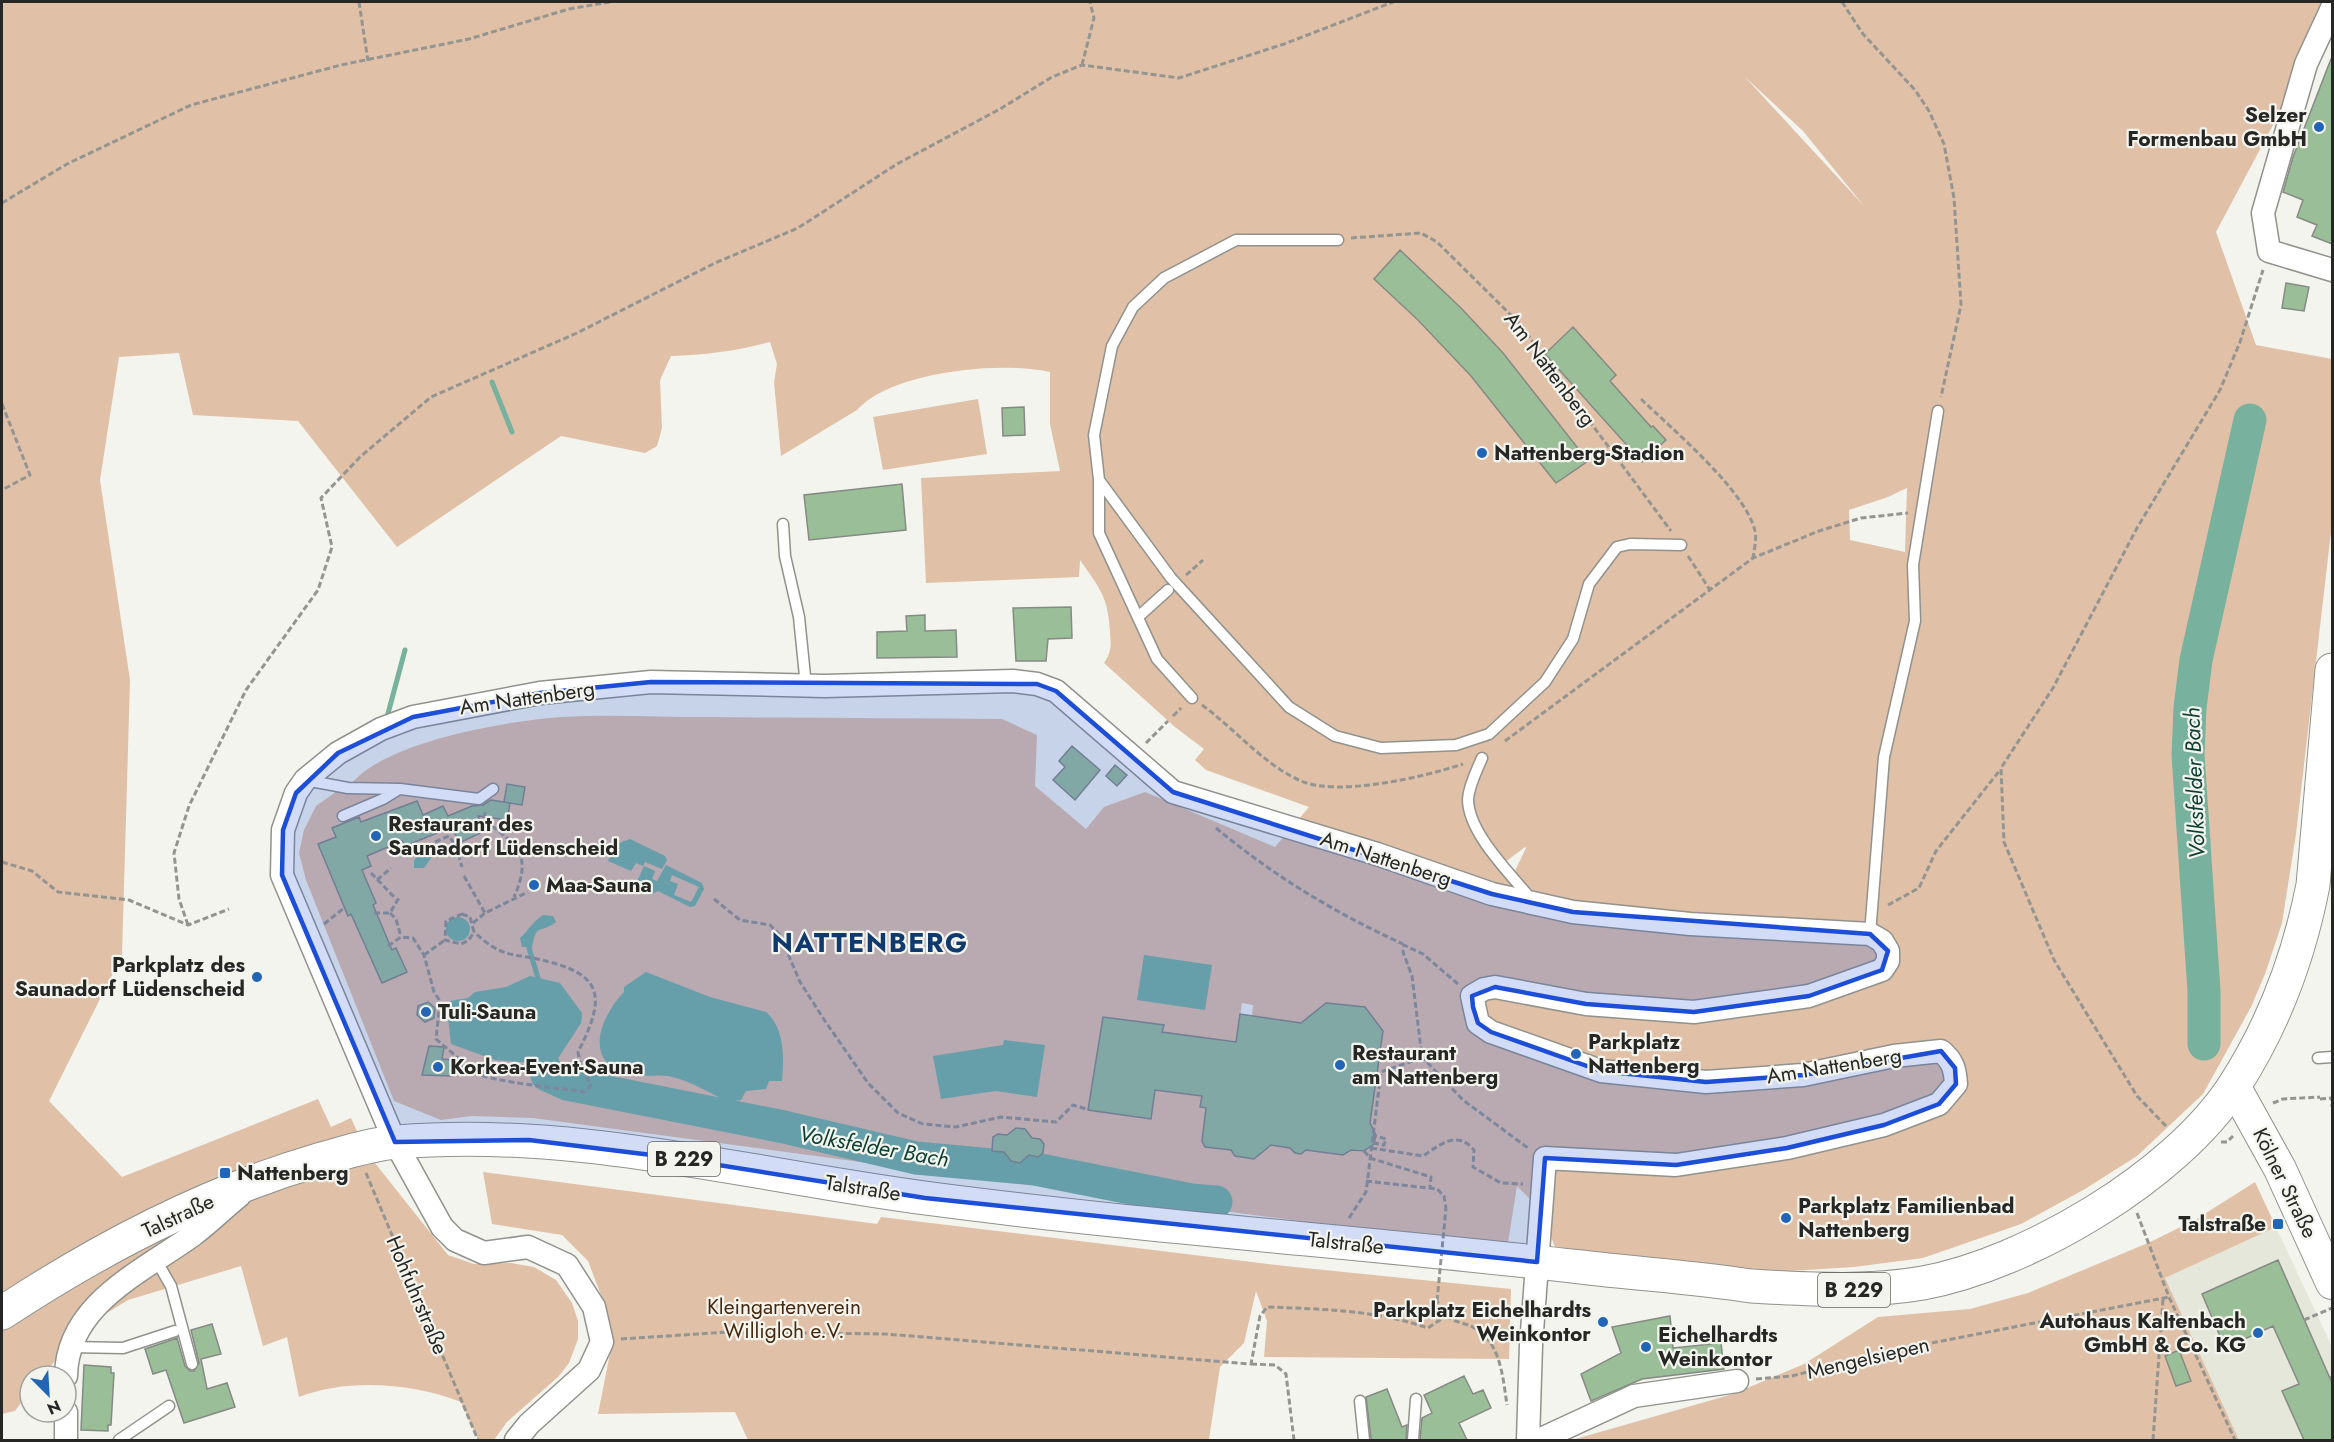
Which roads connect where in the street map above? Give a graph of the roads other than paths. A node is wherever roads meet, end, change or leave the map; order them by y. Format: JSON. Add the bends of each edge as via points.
{"nodes":[{"id":1,"x":2332,"y":8,"type":"edge"},
{"id":2,"x":1338,"y":240,"type":"road end"},
{"id":3,"x":2332,"y":270,"type":"edge"},
{"id":4,"x":1938,"y":411,"type":"road end"},
{"id":5,"x":1099,"y":480,"type":"junction"},
{"id":6,"x":783,"y":524,"type":"dead end"},
{"id":7,"x":1681,"y":545,"type":"road end"},
{"id":8,"x":1168,"y":590,"type":"dead end"},
{"id":9,"x":1138,"y":617,"type":"junction"},
{"id":10,"x":2332,"y":669,"type":"edge"},
{"id":11,"x":806,"y":686,"type":"junction"},
{"id":12,"x":1192,"y":698,"type":"road end"},
{"id":13,"x":1482,"y":758,"type":"road end"},
{"id":14,"x":305,"y":780,"type":"junction"},
{"id":15,"x":400,"y":789,"type":"junction"},
{"id":16,"x":493,"y":789,"type":"dead end"},
{"id":17,"x":344,"y":816,"type":"dead end"},
{"id":18,"x":1534,"y":904,"type":"junction"},
{"id":19,"x":1870,"y":934,"type":"junction"},
{"id":20,"x":2332,"y":1057,"type":"edge"},
{"id":21,"x":2318,"y":1058,"type":"dead end"},
{"id":22,"x":2234,"y":1086,"type":"junction"},
{"id":23,"x":394,"y":1142,"type":"junction"},
{"id":24,"x":257,"y":1180,"type":"junction"},
{"id":25,"x":156,"y":1260,"type":"junction"},
{"id":26,"x":1538,"y":1262,"type":"junction"},
{"id":27,"x":2332,"y":1283,"type":"edge"},
{"id":28,"x":2,"y":1313,"type":"edge"},
{"id":29,"x":175,"y":1331,"type":"dead end"},
{"id":30,"x":69,"y":1347,"type":"junction"},
{"id":31,"x":67,"y":1364,"type":"edge"},
{"id":32,"x":192,"y":1364,"type":"dead end"},
{"id":33,"x":1737,"y":1381,"type":"road end"},
{"id":34,"x":1416,"y":1399,"type":"dead end"},
{"id":35,"x":1360,"y":1401,"type":"dead end"},
{"id":36,"x":169,"y":1406,"type":"dead end"},
{"id":37,"x":66,"y":1424,"type":"edge"},
{"id":38,"x":1531,"y":1434,"type":"edge"},
{"id":39,"x":66,"y":1440,"type":"edge"},
{"id":40,"x":119,"y":1440,"type":"edge"},
{"id":41,"x":516,"y":1440,"type":"edge"},
{"id":42,"x":1364,"y":1440,"type":"edge"},
{"id":43,"x":1413,"y":1440,"type":"edge"}],
"edges":[{"from":1,"to":3,"type":"street","via":[[2306,64],[2263,213],[2270,251]]},
{"from":2,"to":5,"type":"lane","via":[[1236,240],[1164,278],[1133,307],[1112,346],[1102,385],[1094,435]]},
{"from":4,"to":19,"type":"lane","via":[[1913,565],[1915,621],[1884,757]]},
{"from":5,"to":7,"type":"lane","via":[[1171,578],[1289,706],[1335,736],[1381,748],[1456,745],[1490,734],[1545,682],[1573,639],[1589,584],[1617,547]]},
{"from":5,"to":9,"type":"lane","via":[[1099,533]]},
{"from":6,"to":11,"type":"lane"},
{"from":8,"to":9,"type":"lane"},
{"from":9,"to":12,"type":"lane","via":[[1157,658]]},
{"from":10,"to":22,"type":"main road","name":"Talstraße","number":"B 229","via":[[2313,885],[2306,920],[2290,977]]},
{"from":11,"to":14,"type":"street","name":"Am Nattenberg","via":[[651,682],[540,693],[454,709],[413,717],[381,729],[338,753]]},
{"from":11,"to":18,"type":"street","name":"Am Nattenberg","via":[[1013,681],[1037,684],[1056,691],[1173,792]]},
{"from":13,"to":18,"type":"lane","via":[[1468,799],[1473,820],[1482,838]]},
{"from":14,"to":15,"type":"lane","via":[[348,788]]},
{"from":14,"to":23,"type":"street","name":"Am Nattenberg","via":[[296,793],[283,830],[282,875]]},
{"from":15,"to":16,"type":"lane","via":[[479,799]]},
{"from":15,"to":17,"type":"lane"},
{"from":18,"to":19,"type":"street","name":"Am Nattenberg","via":[[1690,924]]},
{"from":19,"to":26,"type":"street","name":"Am Nattenberg","via":[[1882,941],[1888,951],[1888,961],[1882,970],[1809,996],[1694,1012],[1586,1004],[1495,987],[1473,996],[1478,1023],[1491,1032],[1602,1071],[1706,1082],[1803,1075],[1894,1056],[1941,1051],[1955,1068],[1956,1084],[1939,1104],[1884,1125],[1787,1148],[1676,1165],[1545,1158]]},
{"from":20,"to":21,"type":"lane"},
{"from":22,"to":26,"type":"main road","name":"Talstraße","number":"B 229","via":[[2183,1143],[2127,1189],[2047,1240],[1949,1277],[1878,1289],[1836,1291],[1751,1286]]},
{"from":22,"to":27,"type":"main road","name":"Kölner Straße","via":[[2280,1168]]},
{"from":23,"to":24,"type":"main road","name":"Talstraße","number":"B 229","via":[[356,1149]]},
{"from":23,"to":26,"type":"main road","name":"Talstraße","number":"B 229","via":[[529,1140],[668,1157],[925,1198]]},
{"from":23,"to":41,"type":"street","via":[[442,1227],[455,1240],[484,1253],[528,1247],[567,1264],[594,1306],[602,1342],[589,1371]]},
{"from":24,"to":25,"type":"street"},
{"from":24,"to":28,"type":"main road","name":"Talstraße","number":"B 229","via":[[169,1218]]},
{"from":25,"to":30,"type":"street","via":[[113,1288],[76,1331]]},
{"from":25,"to":32,"type":"lane","via":[[171,1286]]},
{"from":26,"to":38,"type":"street"},
{"from":29,"to":30,"type":"lane","via":[[123,1348]]},
{"from":30,"to":31,"type":"street"},
{"from":33,"to":38,"type":"street","via":[[1634,1396]]},
{"from":34,"to":43,"type":"lane"},
{"from":35,"to":42,"type":"lane"},
{"from":36,"to":40,"type":"lane"},
{"from":37,"to":39,"type":"street"}]}
